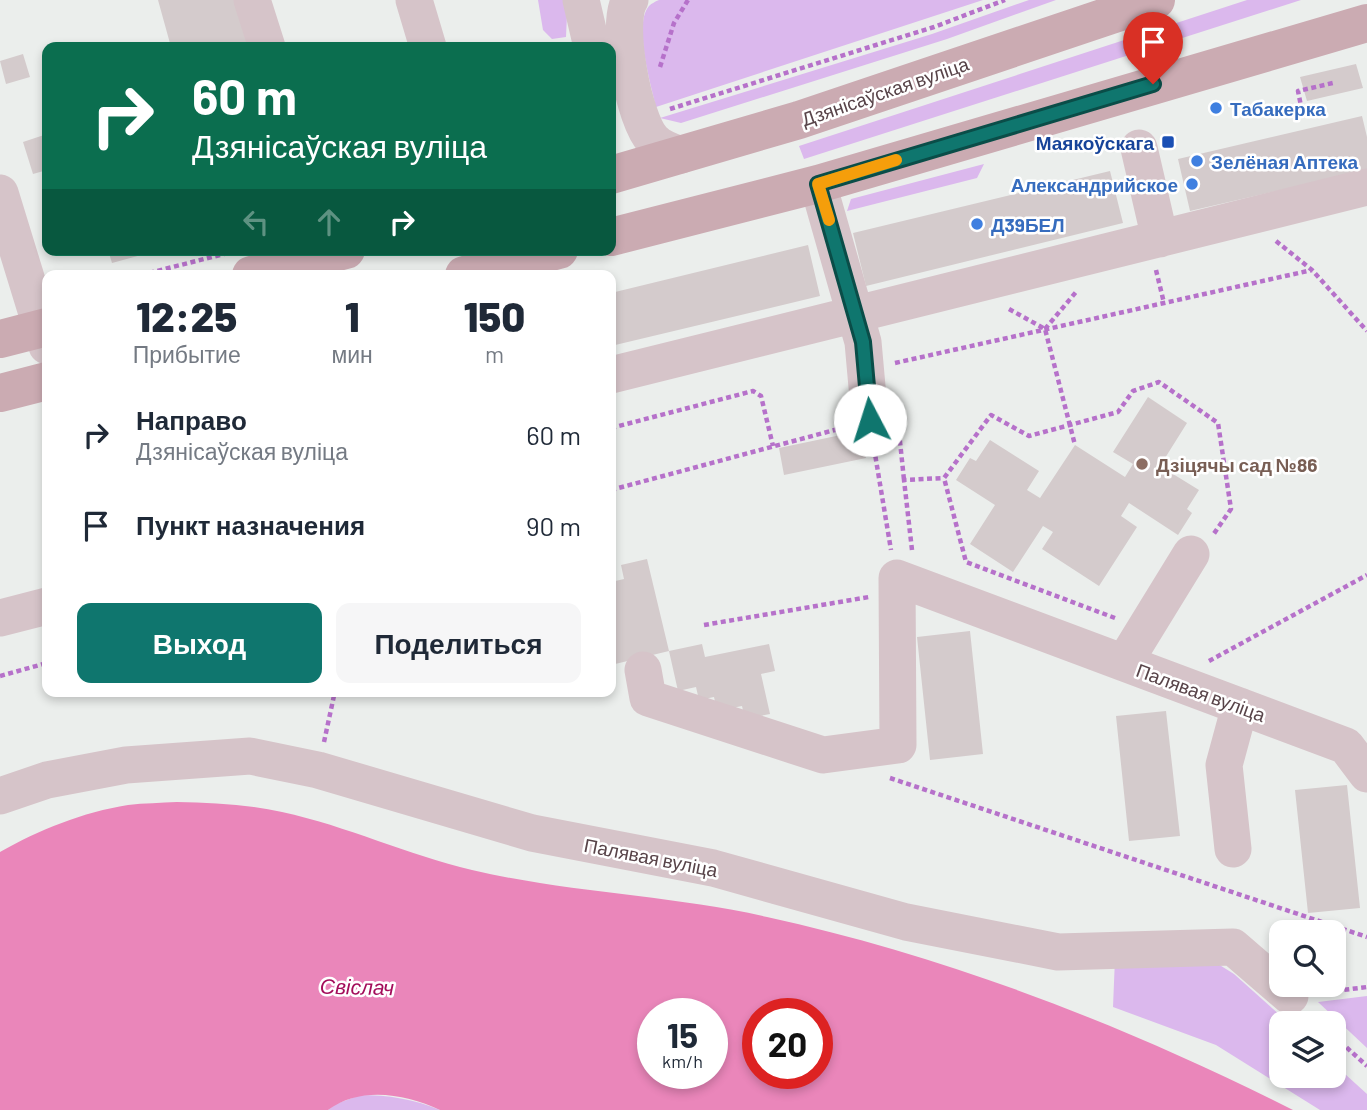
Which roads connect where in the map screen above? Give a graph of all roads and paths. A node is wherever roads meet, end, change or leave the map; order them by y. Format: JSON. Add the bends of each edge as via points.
{"nodes":[{"id":1,"x":252,"y":0,"type":"edge"},
{"id":2,"x":414,"y":0,"type":"edge"},
{"id":3,"x":581,"y":0,"type":"edge"},
{"id":4,"x":631,"y":0,"type":"edge"},
{"id":5,"x":688,"y":0,"type":"edge"},
{"id":6,"x":1005,"y":0,"type":"edge"},
{"id":7,"x":1156,"y":0,"type":"edge"},
{"id":8,"x":1361,"y":25,"type":"edge"},
{"id":9,"x":265,"y":42,"type":"edge"},
{"id":10,"x":427,"y":42,"type":"edge"},
{"id":11,"x":591,"y":42,"type":"edge"},
{"id":12,"x":659,"y":72,"type":"dead end"},
{"id":13,"x":1333,"y":83,"type":"dead end"},
{"id":14,"x":669,"y":110,"type":"dead end"},
{"id":15,"x":1302,"y":111,"type":"dead end"},
{"id":16,"x":1139,"y":148,"type":"dead end"},
{"id":17,"x":681,"y":155,"type":"junction"},
{"id":18,"x":616,"y":174,"type":"edge"},
{"id":19,"x":818,"y":184,"type":"junction"},
{"id":20,"x":1367,"y":187,"type":"edge"},
{"id":21,"x":0,"y":192,"type":"edge"},
{"id":22,"x":1246,"y":217,"type":"junction"},
{"id":23,"x":616,"y":236,"type":"edge"},
{"id":24,"x":1160,"y":239,"type":"junction"},
{"id":25,"x":216,"y":256,"type":"edge"},
{"id":26,"x":320,"y":256,"type":"edge"},
{"id":27,"x":536,"y":256,"type":"edge"},
{"id":28,"x":161,"y":270,"type":"edge"},
{"id":29,"x":269,"y":270,"type":"edge"},
{"id":30,"x":483,"y":270,"type":"edge"},
{"id":31,"x":1312,"y":270,"type":"junction"},
{"id":32,"x":856,"y":315,"type":"junction"},
{"id":33,"x":42,"y":322,"type":"edge"},
{"id":34,"x":1045,"y":329,"type":"junction"},
{"id":35,"x":1367,"y":331,"type":"edge"},
{"id":36,"x":42,"y":334,"type":"edge"},
{"id":37,"x":0,"y":339,"type":"edge"},
{"id":38,"x":616,"y":374,"type":"edge"},
{"id":39,"x":894,"y":376,"type":"dead end"},
{"id":40,"x":42,"y":382,"type":"edge"},
{"id":41,"x":0,"y":393,"type":"edge"},
{"id":42,"x":884,"y":424,"type":"junction"},
{"id":43,"x":1070,"y":425,"type":"junction"},
{"id":44,"x":616,"y":427,"type":"edge"},
{"id":45,"x":1075,"y":444,"type":"dead end"},
{"id":46,"x":773,"y":446,"type":"junction"},
{"id":47,"x":944,"y":478,"type":"junction"},
{"id":48,"x":904,"y":480,"type":"junction"},
{"id":49,"x":616,"y":489,"type":"edge"},
{"id":50,"x":891,"y":548,"type":"dead end"},
{"id":51,"x":1191,"y":554,"type":"joint"},
{"id":52,"x":1367,"y":575,"type":"edge"},
{"id":53,"x":906,"y":589,"type":"junction"},
{"id":54,"x":42,"y":607,"type":"edge"},
{"id":55,"x":0,"y":618,"type":"edge"},
{"id":56,"x":704,"y":625,"type":"dead end"},
{"id":57,"x":1145,"y":629,"type":"junction"},
{"id":58,"x":1124,"y":663,"type":"junction"},
{"id":59,"x":42,"y":664,"type":"edge"},
{"id":60,"x":643,"y":670,"type":"dead end"},
{"id":61,"x":0,"y":676,"type":"edge"},
{"id":62,"x":1187,"y":687,"type":"junction"},
{"id":63,"x":334,"y":697,"type":"edge"},
{"id":64,"x":1240,"y":706,"type":"junction"},
{"id":65,"x":318,"y":770,"type":"junction"},
{"id":66,"x":1367,"y":774,"type":"edge"},
{"id":67,"x":889,"y":778,"type":"dead end"},
{"id":68,"x":0,"y":796,"type":"edge"},
{"id":69,"x":1233,"y":849,"type":"dead end"},
{"id":70,"x":1367,"y":937,"type":"edge"},
{"id":71,"x":1269,"y":978,"type":"edge"},
{"id":72,"x":1367,"y":987,"type":"edge"},
{"id":73,"x":1346,"y":989,"type":"edge"},
{"id":74,"x":1346,"y":1046,"type":"edge"},
{"id":75,"x":1367,"y":1066,"type":"edge"}],
"edges":[{"from":1,"to":9,"type":"street"},
{"from":2,"to":10,"type":"street"},
{"from":3,"to":11,"type":"street"},
{"from":4,"to":17,"type":"street","via":[[626,6],[624,44],[640,119],[651,138]]},
{"from":5,"to":12,"type":"path","via":[[674,23]]},
{"from":6,"to":14,"type":"path","via":[[934,27]]},
{"from":7,"to":17,"type":"main road","name":"Дзянісаўская вуліца"},
{"from":8,"to":19,"type":"main road"},
{"from":13,"to":15,"type":"path","via":[[1298,91]]},
{"from":16,"to":24,"type":"street"},
{"from":17,"to":18,"type":"main road","name":"Дзянісаўская вуліца"},
{"from":19,"to":23,"type":"main road"},
{"from":19,"to":32,"type":"street"},
{"from":20,"to":22,"type":"street"},
{"from":21,"to":33,"type":"street"},
{"from":22,"to":24,"type":"street"},
{"from":22,"to":31,"type":"path"},
{"from":24,"to":32,"type":"street"},
{"from":25,"to":28,"type":"path"},
{"from":26,"to":29,"type":"main road"},
{"from":27,"to":30,"type":"main road"},
{"from":31,"to":34,"type":"path"},
{"from":31,"to":35,"type":"path"},
{"from":32,"to":38,"type":"street"},
{"from":32,"to":42,"type":"street"},
{"from":34,"to":39,"type":"path","via":[[893,363]]},
{"from":34,"to":43,"type":"path"},
{"from":36,"to":37,"type":"main road"},
{"from":40,"to":41,"type":"main road"},
{"from":42,"to":46,"type":"path"},
{"from":42,"to":48,"type":"path"},
{"from":42,"to":50,"type":"path"},
{"from":43,"to":45,"type":"path"},
{"from":43,"to":47,"type":"path","via":[[1028,436],[990,415]]},
{"from":43,"to":51,"type":"path","via":[[1118,412],[1133,391],[1159,382],[1218,423],[1231,509],[1200,555]]},
{"from":44,"to":46,"type":"path","via":[[753,391],[761,396]]},
{"from":46,"to":49,"type":"path"},
{"from":47,"to":48,"type":"path"},
{"from":47,"to":57,"type":"path","via":[[966,562]]},
{"from":48,"to":53,"type":"path"},
{"from":51,"to":57,"type":"street"},
{"from":52,"to":62,"type":"path","via":[[1194,669]]},
{"from":53,"to":56,"type":"path"},
{"from":53,"to":58,"type":"street","name":"Палявая вуліца"},
{"from":53,"to":60,"type":"street","via":[[898,745],[823,755],[648,698]]},
{"from":54,"to":55,"type":"street"},
{"from":57,"to":58,"type":"street"},
{"from":58,"to":62,"type":"street","name":"Палявая вуліца"},
{"from":59,"to":61,"type":"path"},
{"from":62,"to":64,"type":"street","name":"Палявая вуліца"},
{"from":63,"to":65,"type":"path"},
{"from":64,"to":66,"type":"street","name":"Палявая вуліца","via":[[1346,746]]},
{"from":64,"to":69,"type":"street","via":[[1224,765]]},
{"from":65,"to":68,"type":"street","name":"Палявая вуліца","via":[[250,756],[126,765],[47,779]]},
{"from":65,"to":71,"type":"street","name":"Палявая вуліца","via":[[532,834],[713,868],[906,922],[1058,952],[1233,947]]},
{"from":67,"to":70,"type":"path"},
{"from":72,"to":73,"type":"path"},
{"from":74,"to":75,"type":"path"}]}
